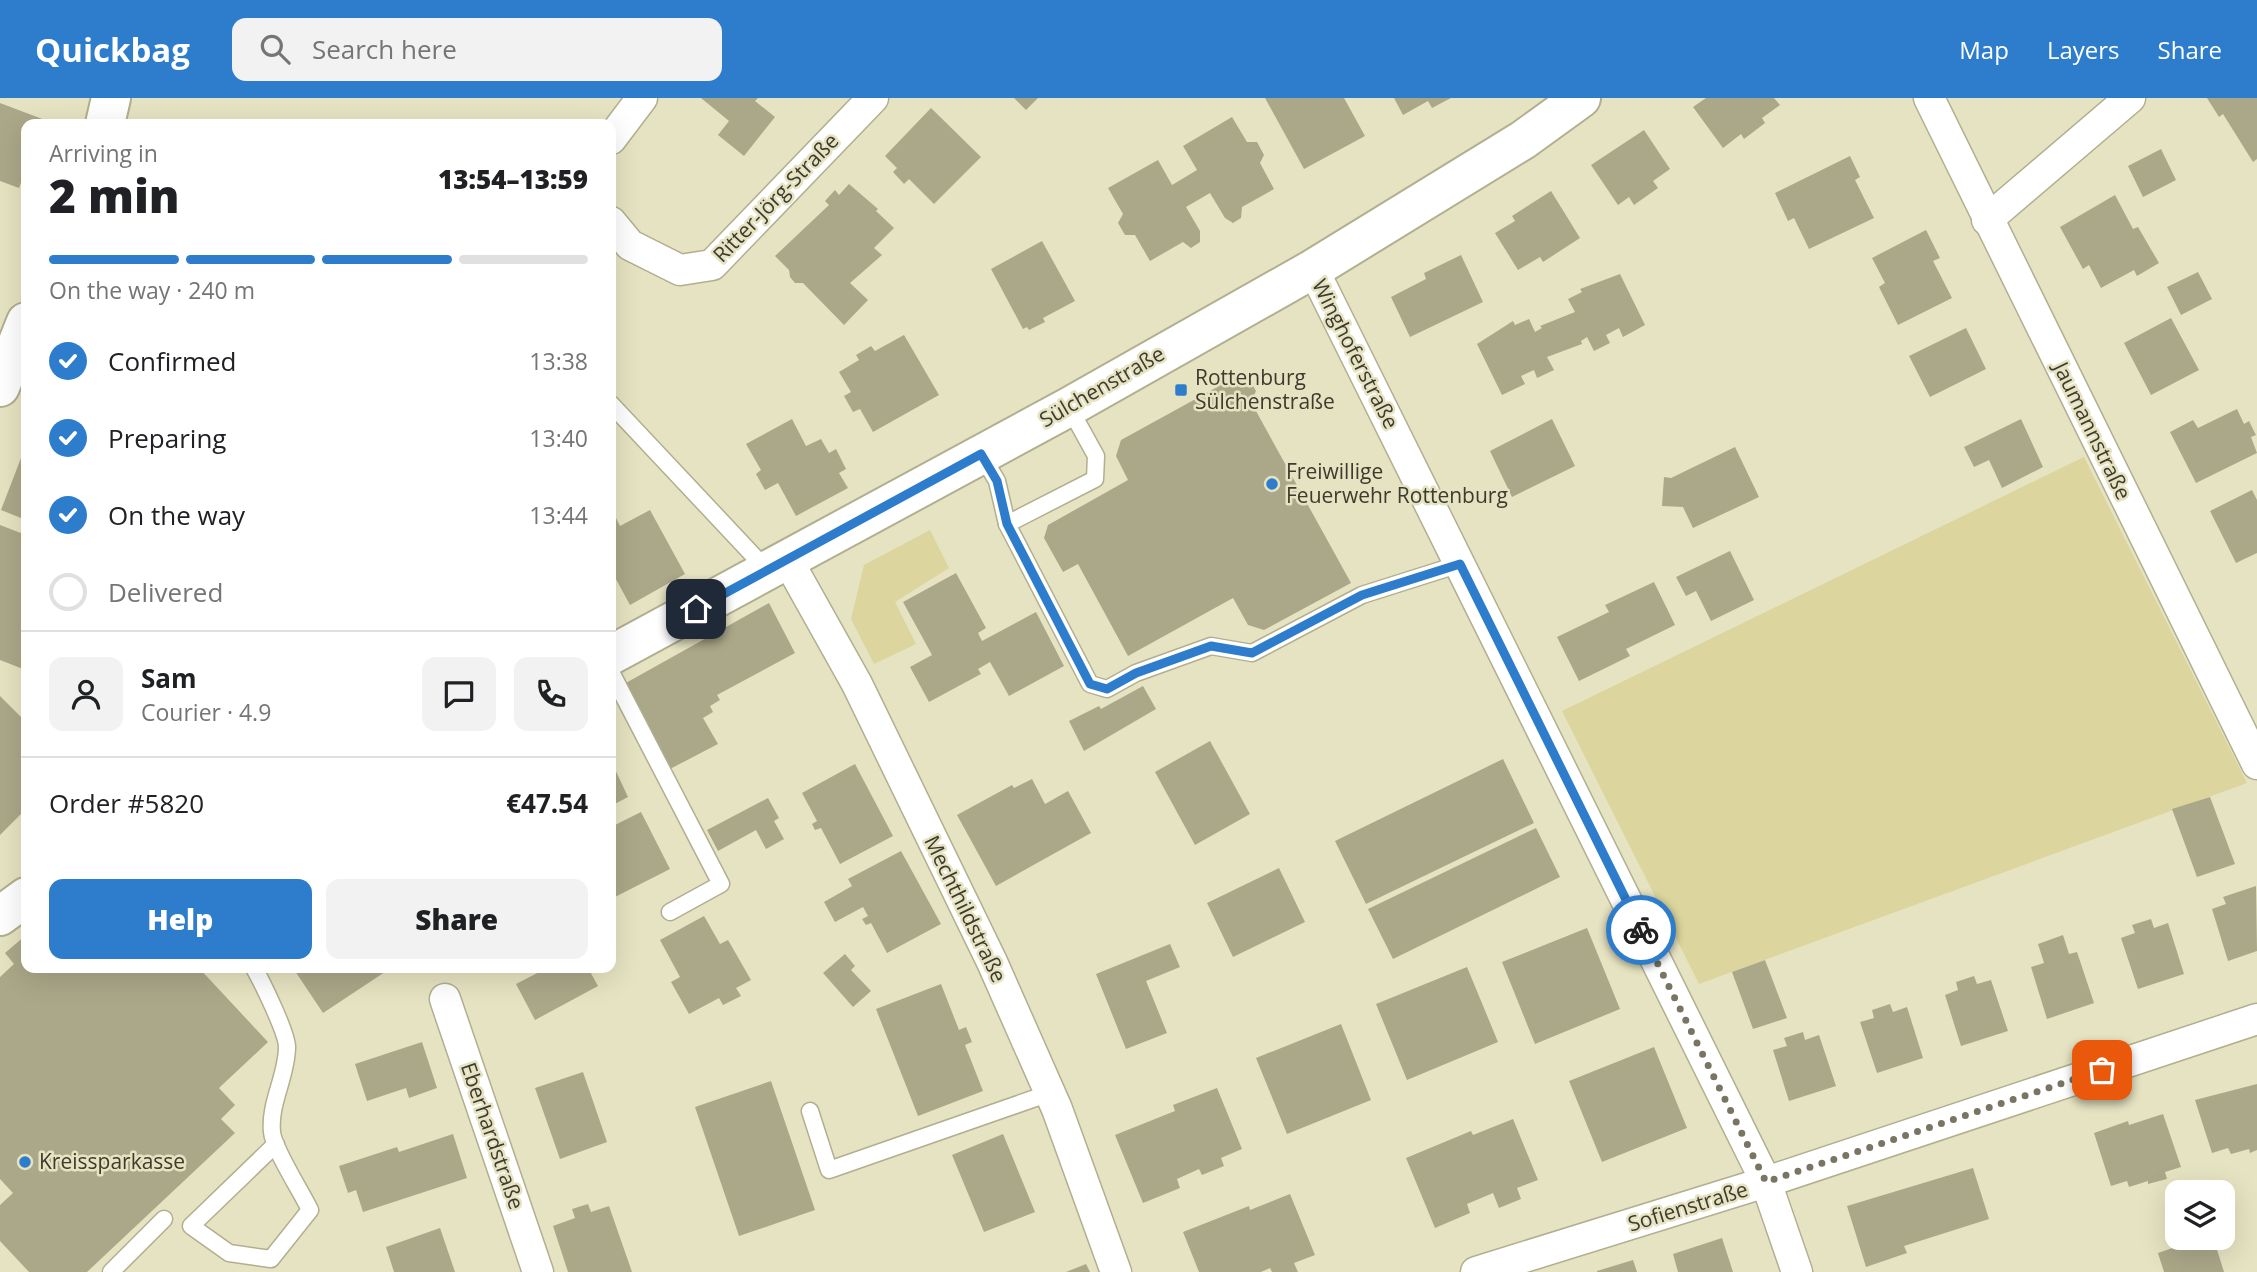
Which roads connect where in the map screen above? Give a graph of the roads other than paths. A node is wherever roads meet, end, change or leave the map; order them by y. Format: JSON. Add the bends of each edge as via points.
{"nodes":[{"id":1,"x":111,"y":98,"type":"edge"},
{"id":2,"x":642,"y":98,"type":"edge"},
{"id":3,"x":873,"y":98,"type":"edge"},
{"id":4,"x":1581,"y":98,"type":"edge"},
{"id":5,"x":1929,"y":98,"type":"edge"},
{"id":6,"x":2130,"y":98,"type":"edge"},
{"id":7,"x":105,"y":119,"type":"edge"},
{"id":8,"x":616,"y":132,"type":"edge"},
{"id":9,"x":1987,"y":219,"type":"junction"},
{"id":10,"x":616,"y":228,"type":"edge"},
{"id":11,"x":1313,"y":269,"type":"junction"},
{"id":12,"x":21,"y":334,"type":"edge"},
{"id":13,"x":0,"y":387,"type":"edge"},
{"id":14,"x":1069,"y":407,"type":"junction"},
{"id":15,"x":616,"y":409,"type":"edge"},
{"id":16,"x":981,"y":454,"type":"junction"},
{"id":17,"x":1007,"y":524,"type":"junction"},
{"id":18,"x":777,"y":564,"type":"junction"},
{"id":19,"x":1460,"y":564,"type":"junction"},
{"id":20,"x":616,"y":652,"type":"edge"},
{"id":21,"x":616,"y":682,"type":"edge"},
{"id":22,"x":2257,"y":764,"type":"edge"},
{"id":23,"x":21,"y":886,"type":"edge"},
{"id":24,"x":0,"y":891,"type":"edge"},
{"id":25,"x":21,"y":901,"type":"edge"},
{"id":26,"x":670,"y":912,"type":"dead end"},
{"id":27,"x":0,"y":916,"type":"edge"},
{"id":28,"x":256,"y":973,"type":"edge"},
{"id":29,"x":445,"y":999,"type":"dead end"},
{"id":30,"x":2257,"y":1019,"type":"edge"},
{"id":31,"x":1050,"y":1093,"type":"junction"},
{"id":32,"x":810,"y":1111,"type":"dead end"},
{"id":33,"x":276,"y":1144,"type":"junction"},
{"id":34,"x":1766,"y":1182,"type":"junction"},
{"id":35,"x":164,"y":1219,"type":"dead end"},
{"id":36,"x":111,"y":1272,"type":"edge"},
{"id":37,"x":538,"y":1272,"type":"edge"},
{"id":38,"x":1116,"y":1272,"type":"edge"},
{"id":39,"x":1476,"y":1272,"type":"edge"},
{"id":40,"x":1797,"y":1272,"type":"edge"}],
"edges":[{"from":1,"to":7,"type":"main road"},
{"from":2,"to":8,"type":"street"},
{"from":3,"to":10,"type":"street","name":"Ritter-Jörg-Straße","via":[[712,265],[680,270],[630,245]]},
{"from":4,"to":11,"type":"main road","name":"Sülchenstraße","via":[[1523,140]]},
{"from":5,"to":9,"type":"street","name":"Jaumannstraße"},
{"from":6,"to":9,"type":"street"},
{"from":9,"to":22,"type":"street","name":"Jaumannstraße"},
{"from":11,"to":14,"type":"main road","name":"Sülchenstraße"},
{"from":11,"to":19,"type":"street","name":"Winghoferstraße"},
{"from":12,"to":13,"type":"main road"},
{"from":14,"to":16,"type":"main road","name":"Sülchenstraße"},
{"from":14,"to":17,"type":"lane","via":[[1096,456],[1094,479]]},
{"from":15,"to":18,"type":"lane"},
{"from":16,"to":17,"type":"lane","via":[[997,481]]},
{"from":16,"to":18,"type":"main road","name":"Sülchenstraße"},
{"from":17,"to":19,"type":"lane","via":[[1090,684],[1107,689],[1136,673],[1211,646],[1252,653],[1362,595]]},
{"from":18,"to":20,"type":"main road","name":"Sülchenstraße"},
{"from":18,"to":31,"type":"street","name":"Mechthildstraße","via":[[857,684]]},
{"from":19,"to":34,"type":"street","name":"Winghoferstraße"},
{"from":21,"to":26,"type":"lane","via":[[721,884]]},
{"from":23,"to":24,"type":"main road"},
{"from":25,"to":27,"type":"main road"},
{"from":28,"to":33,"type":"lane","via":[[288,1046],[273,1107]]},
{"from":29,"to":37,"type":"street","name":"Eberhardstraße"},
{"from":30,"to":34,"type":"street","name":"Sofienstraße"},
{"from":31,"to":32,"type":"lane","via":[[829,1170]]},
{"from":31,"to":38,"type":"street","name":"Mechthildstraße"},
{"from":33,"to":33,"type":"lane","via":[[310,1210],[271,1259],[229,1253],[191,1226]]},
{"from":34,"to":39,"type":"street","name":"Sofienstraße"},
{"from":34,"to":40,"type":"street","name":"Winghoferstraße"},
{"from":35,"to":36,"type":"lane"}]}
